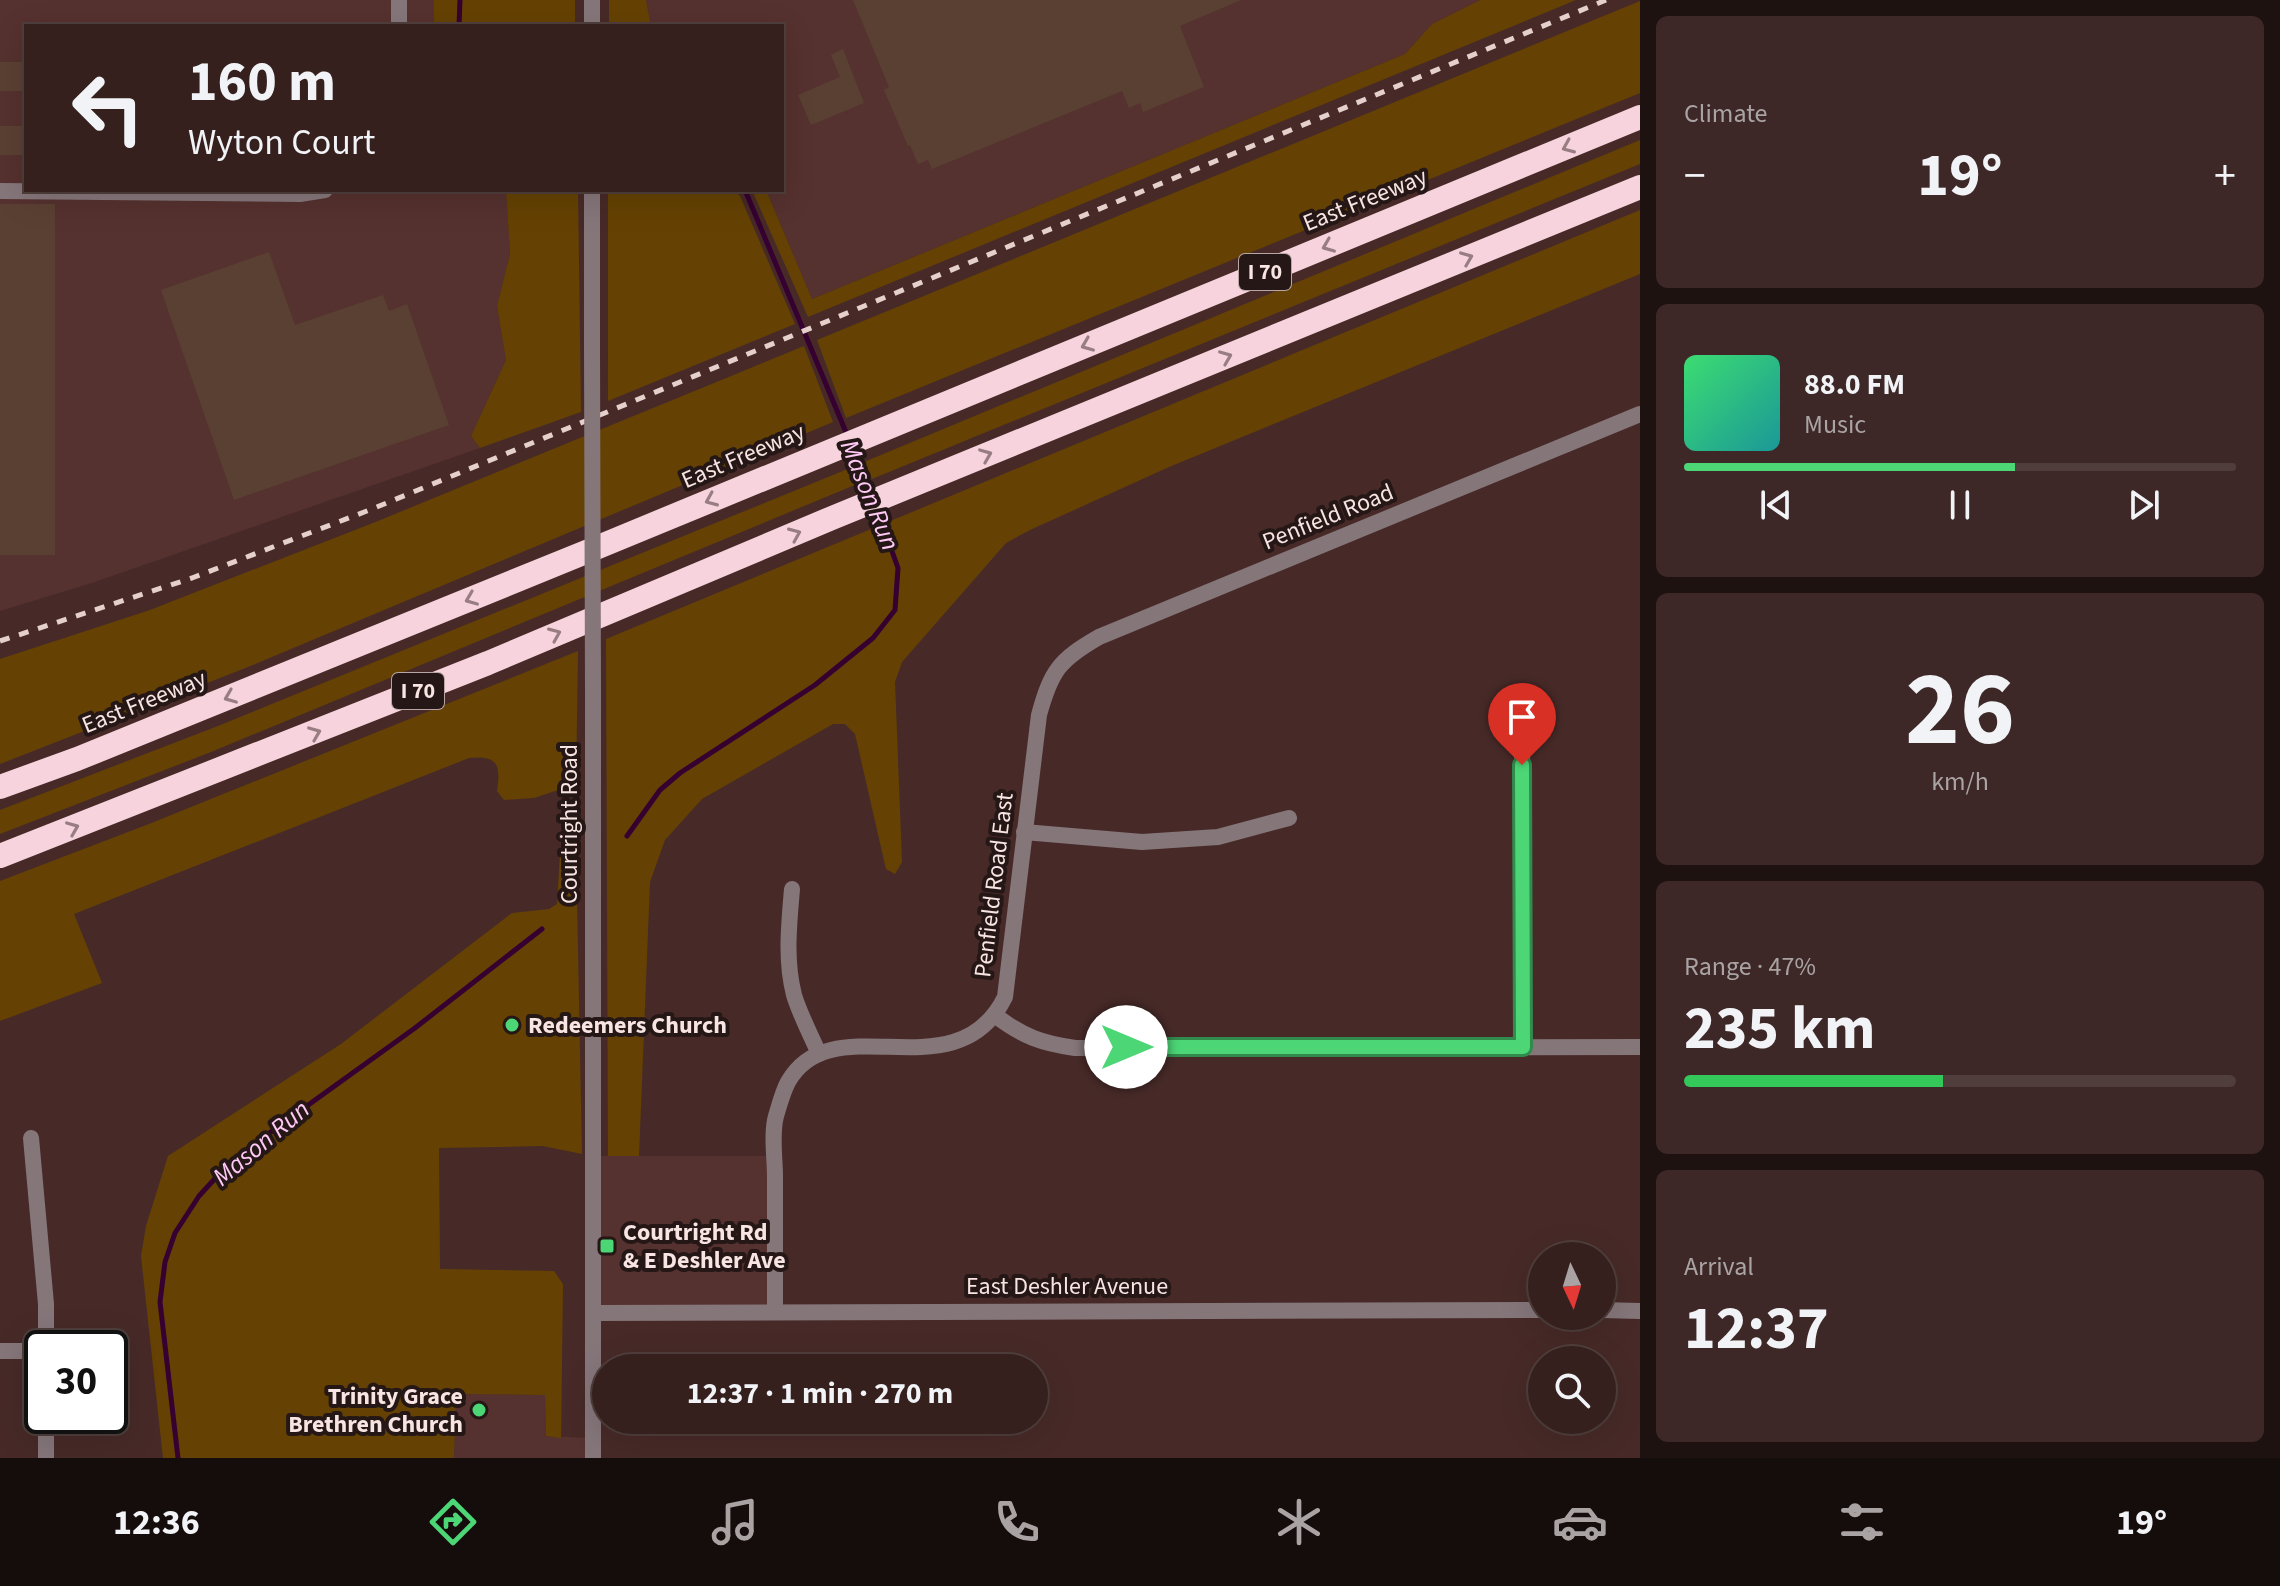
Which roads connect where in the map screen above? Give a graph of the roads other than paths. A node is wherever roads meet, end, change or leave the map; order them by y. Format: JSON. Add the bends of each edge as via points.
{"nodes":[{"id":1,"x":399,"y":0,"type":"edge"},
{"id":2,"x":592,"y":0,"type":"edge"},
{"id":3,"x":399,"y":24,"type":"edge"},
{"id":4,"x":592,"y":24,"type":"edge"},
{"id":5,"x":1640,"y":117,"type":"edge"},
{"id":6,"x":1640,"y":187,"type":"edge"},
{"id":7,"x":0,"y":191,"type":"edge"},
{"id":8,"x":24,"y":191,"type":"edge"},
{"id":9,"x":100,"y":192,"type":"edge"},
{"id":10,"x":312,"y":192,"type":"edge"},
{"id":11,"x":592,"y":192,"type":"edge"},
{"id":12,"x":1640,"y":414,"type":"edge"},
{"id":13,"x":1048,"y":682,"type":"joint"},
{"id":14,"x":1522,"y":702,"type":"dead end"},
{"id":15,"x":0,"y":787,"type":"edge"},
{"id":16,"x":1289,"y":818,"type":"dead end"},
{"id":17,"x":1024,"y":832,"type":"junction"},
{"id":18,"x":0,"y":856,"type":"edge"},
{"id":19,"x":792,"y":889,"type":"dead end"},
{"id":20,"x":996,"y":1016,"type":"junction"},
{"id":21,"x":1523,"y":1047,"type":"junction"},
{"id":22,"x":1640,"y":1047,"type":"edge"},
{"id":23,"x":819,"y":1054,"type":"junction"},
{"id":24,"x":31,"y":1138,"type":"dead end"},
{"id":25,"x":1528,"y":1310,"type":"edge"},
{"id":26,"x":1616,"y":1310,"type":"edge"},
{"id":27,"x":775,"y":1311,"type":"junction"},
{"id":28,"x":1640,"y":1311,"type":"edge"},
{"id":29,"x":593,"y":1313,"type":"junction"},
{"id":30,"x":44,"y":1330,"type":"edge"},
{"id":31,"x":24,"y":1350,"type":"edge"},
{"id":32,"x":0,"y":1351,"type":"edge"},
{"id":33,"x":46,"y":1434,"type":"edge"},
{"id":34,"x":46,"y":1458,"type":"edge"},
{"id":35,"x":593,"y":1458,"type":"edge"}],
"edges":[{"from":1,"to":3,"type":"street"},
{"from":2,"to":4,"type":"street"},
{"from":5,"to":15,"type":"highway","name":"East Freeway","number":"I 70","one_way":true,"via":[[298,670]]},
{"from":18,"to":6,"type":"highway","number":"I 70","one_way":true,"via":[[432,685]]},
{"from":7,"to":8,"type":"street"},
{"from":9,"to":10,"type":"street"},
{"from":11,"to":29,"type":"street","name":"Courtright Road","bridge":true},
{"from":12,"to":13,"type":"street","name":"Penfield Road","via":[[1099,637],[1069,654]]},
{"from":13,"to":17,"type":"street","name":"Penfield Road East"},
{"from":14,"to":21,"type":"street"},
{"from":16,"to":17,"type":"street","via":[[1218,837],[1142,842]]},
{"from":17,"to":20,"type":"street","name":"Penfield Road East","via":[[1005,997]]},
{"from":19,"to":23,"type":"street","via":[[789,970]]},
{"from":20,"to":21,"type":"street","via":[[1042,1043],[1075,1048]]},
{"from":20,"to":23,"type":"street","via":[[970,1037],[937,1047],[853,1046]]},
{"from":21,"to":22,"type":"street"},
{"from":23,"to":27,"type":"street","via":[[788,1081],[775,1120]]},
{"from":24,"to":30,"type":"street"},
{"from":25,"to":27,"type":"street","name":"East Deshler Avenue"},
{"from":26,"to":28,"type":"street"},
{"from":27,"to":29,"type":"street","name":"East Deshler Avenue"},
{"from":29,"to":35,"type":"street","name":"Courtright Road"},
{"from":31,"to":32,"type":"street"},
{"from":33,"to":34,"type":"street"}]}
